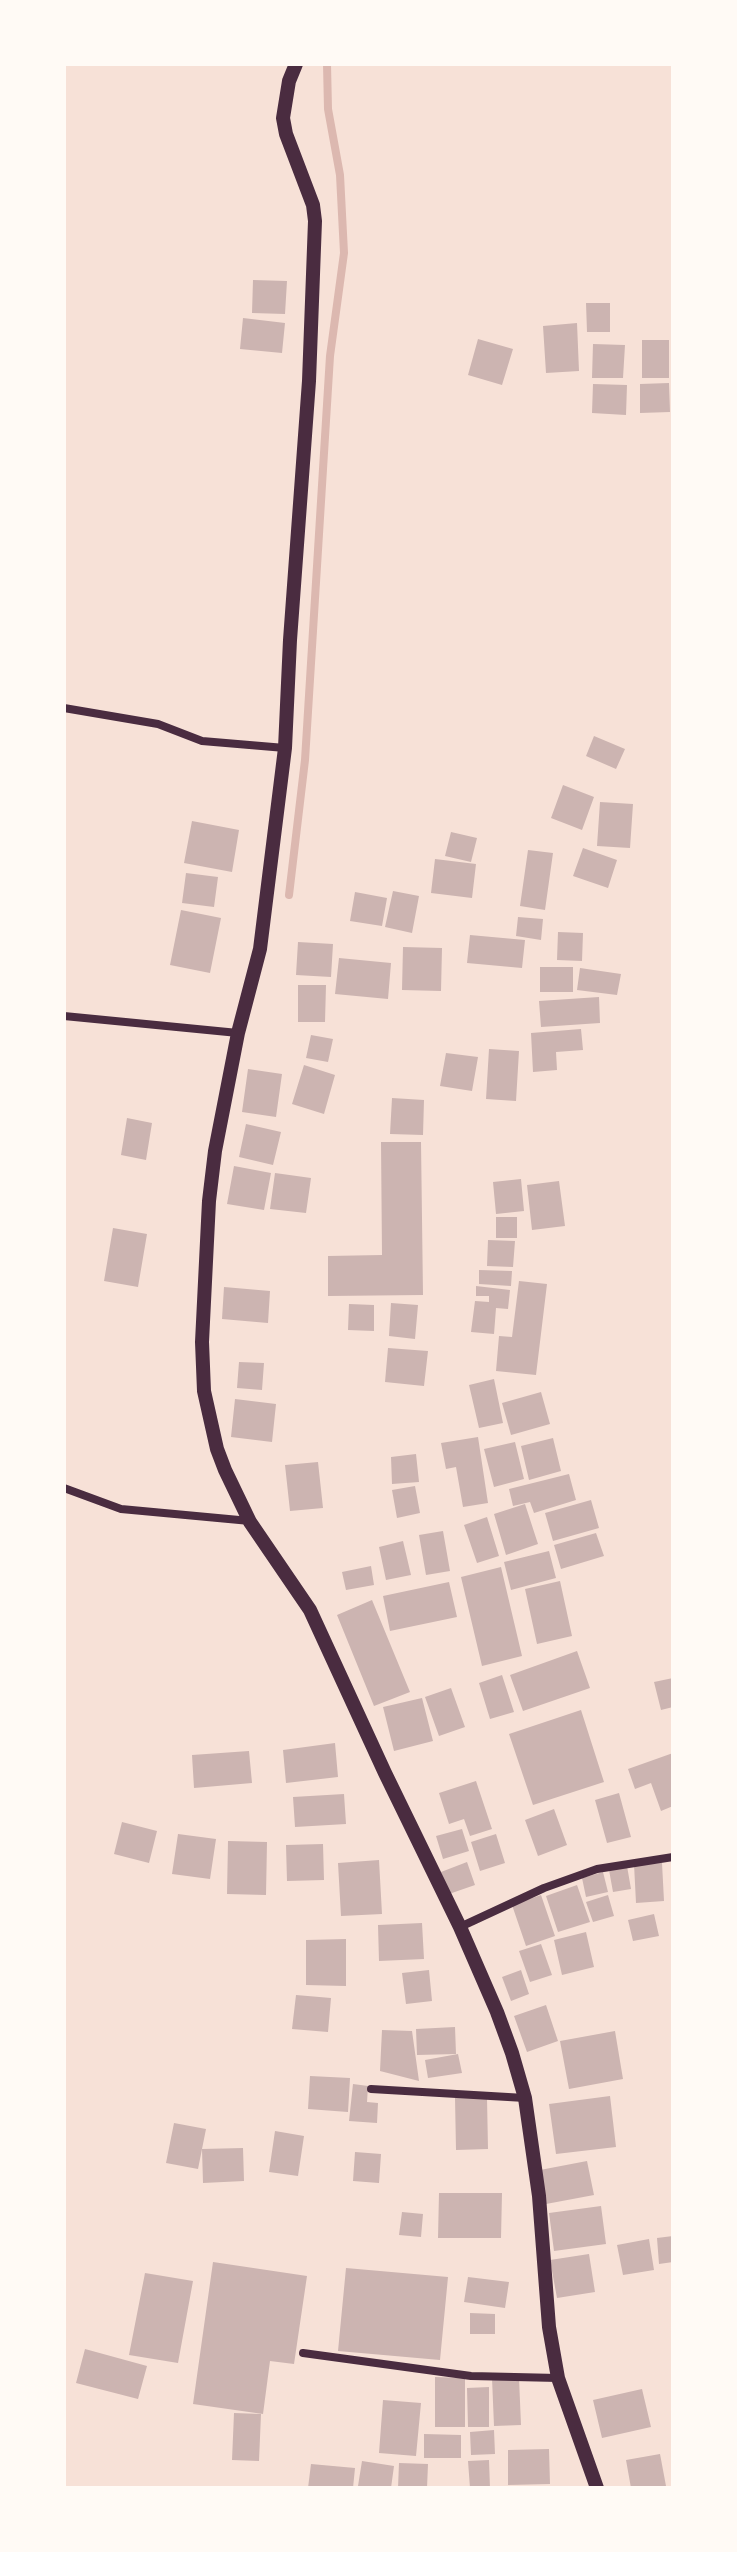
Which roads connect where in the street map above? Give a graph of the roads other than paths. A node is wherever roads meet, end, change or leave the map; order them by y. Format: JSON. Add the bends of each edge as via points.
{"nodes":[{"id":1,"x":296,"y":64,"type":"edge"},
{"id":2,"x":64,"y":708,"type":"edge"},
{"id":3,"x":285,"y":748,"type":"junction"},
{"id":4,"x":64,"y":1016,"type":"edge"},
{"id":5,"x":238,"y":1033,"type":"junction"},
{"id":6,"x":64,"y":1488,"type":"edge"},
{"id":7,"x":250,"y":1522,"type":"junction"},
{"id":8,"x":673,"y":1857,"type":"edge"},
{"id":9,"x":460,"y":1927,"type":"junction"},
{"id":10,"x":371,"y":2089,"type":"dead end"},
{"id":11,"x":525,"y":2098,"type":"junction"},
{"id":12,"x":303,"y":2353,"type":"dead end"},
{"id":13,"x":558,"y":2378,"type":"junction"},
{"id":14,"x":597,"y":2488,"type":"edge"}],
"edges":[{"from":1,"to":3,"type":"street","via":[[283,118],[315,221]]},
{"from":2,"to":3,"type":"street","via":[[158,724],[202,741]]},
{"from":3,"to":5,"type":"street","via":[[260,949]]},
{"from":4,"to":5,"type":"street"},
{"from":5,"to":7,"type":"street","via":[[210,1188],[202,1342],[204,1391],[217,1449]]},
{"from":6,"to":7,"type":"street","via":[[121,1509]]},
{"from":7,"to":9,"type":"street","via":[[310,1610]]},
{"from":8,"to":9,"type":"street","via":[[597,1869]]},
{"from":9,"to":11,"type":"street","via":[[497,2012]]},
{"from":10,"to":11,"type":"street"},
{"from":11,"to":13,"type":"street"},
{"from":12,"to":13,"type":"street","via":[[471,2376]]},
{"from":13,"to":14,"type":"street"}]}
